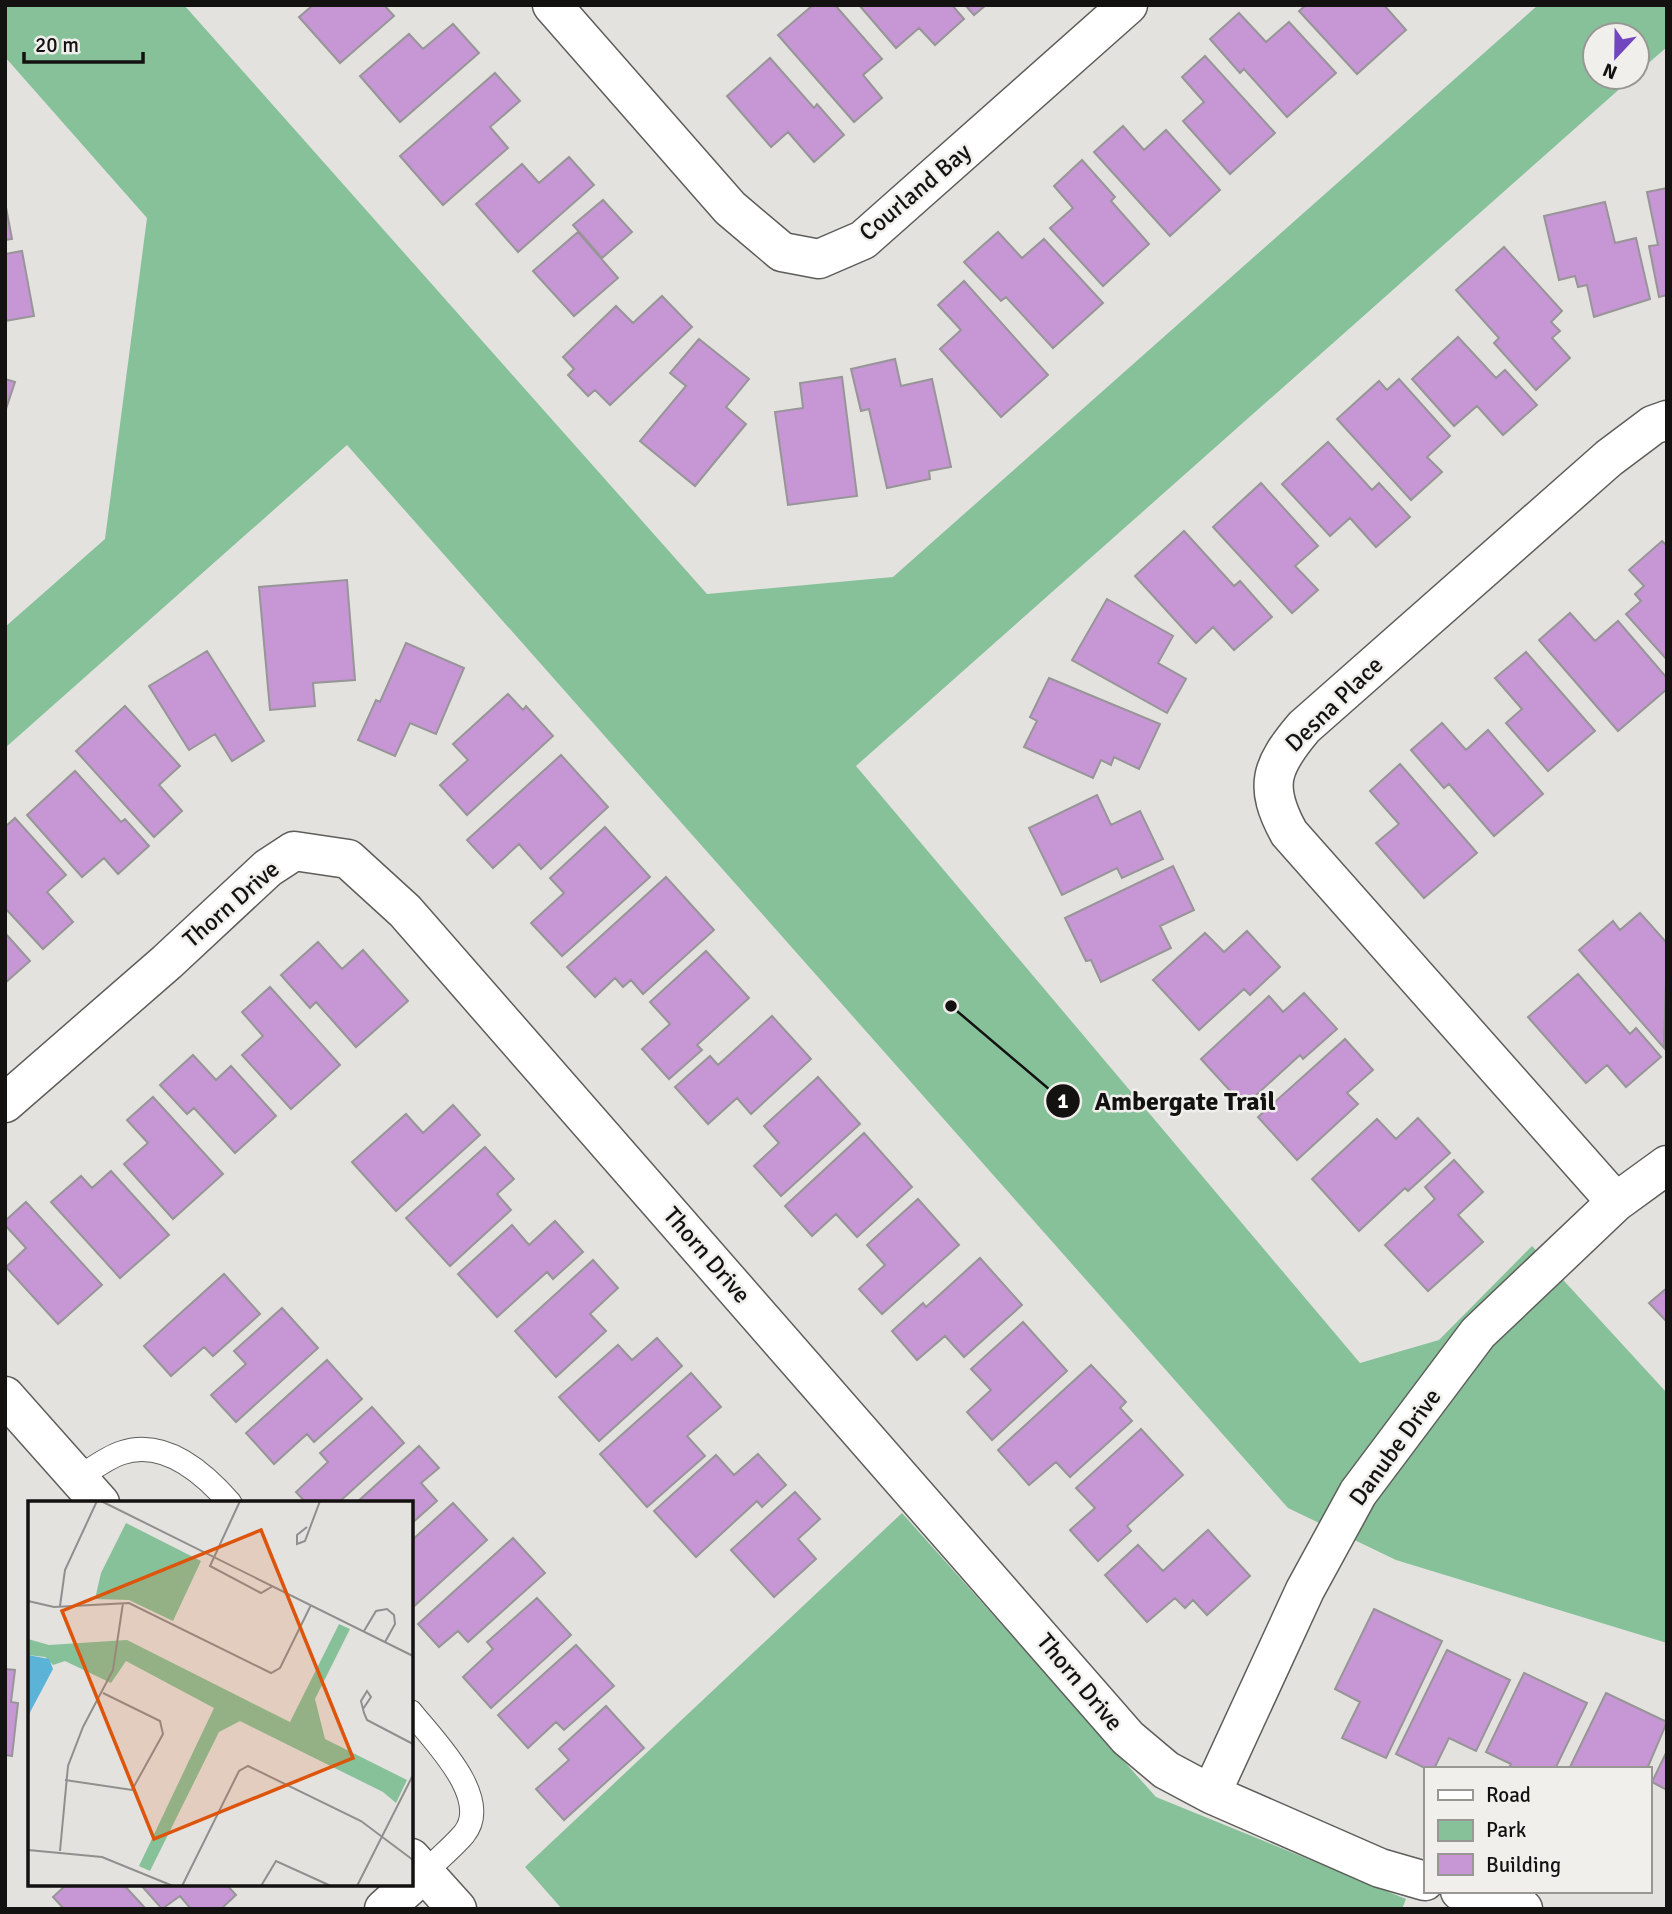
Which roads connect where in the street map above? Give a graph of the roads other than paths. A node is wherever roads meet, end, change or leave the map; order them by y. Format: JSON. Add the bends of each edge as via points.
{"nodes":[{"id":1,"x":552,"y":5,"type":"edge"},
{"id":2,"x":1128,"y":5,"type":"edge"},
{"id":3,"x":1667,"y":420,"type":"edge"},
{"id":4,"x":5,"y":1103,"type":"edge"},
{"id":5,"x":1667,"y":1166,"type":"edge"},
{"id":6,"x":1616,"y":1202,"type":"junction"},
{"id":7,"x":5,"y":1396,"type":"edge"},
{"id":8,"x":89,"y":1490,"type":"edge"},
{"id":9,"x":228,"y":1501,"type":"edge"},
{"id":10,"x":413,"y":1715,"type":"edge"},
{"id":11,"x":1212,"y":1794,"type":"junction"},
{"id":12,"x":418,"y":1865,"type":"edge"},
{"id":13,"x":1424,"y":1881,"type":"edge"},
{"id":14,"x":402,"y":1886,"type":"edge"},
{"id":15,"x":1467,"y":1893,"type":"edge"},
{"id":16,"x":384,"y":1909,"type":"edge"},
{"id":17,"x":457,"y":1909,"type":"edge"},
{"id":18,"x":1523,"y":1909,"type":"edge"}],
"edges":[{"from":1,"to":2,"type":"street","name":"Courland Bay","via":[[730,208],[782,252],[819,259],[863,240]]},
{"from":3,"to":6,"type":"street","name":"Desna Place","via":[[1609,458],[1304,727],[1281,755],[1273,791],[1275,808],[1289,833]]},
{"from":4,"to":11,"type":"street","name":"Thorn Drive","via":[[268,867],[294,851],[348,859],[405,911],[1128,1738],[1166,1770]]},
{"from":5,"to":6,"type":"street","name":"Danube Drive"},
{"from":6,"to":11,"type":"street","name":"Danube Drive","via":[[1478,1333],[1358,1493],[1305,1590]]},
{"from":7,"to":8,"type":"street"},
{"from":8,"to":9,"type":"lane","via":[[120,1453],[138,1450],[188,1464]]},
{"from":10,"to":12,"type":"lane","via":[[462,1778],[472,1806],[466,1832]]},
{"from":11,"to":13,"type":"street","name":"Thorn Drive","via":[[1380,1868]]},
{"from":12,"to":17,"type":"street"},
{"from":14,"to":16,"type":"street"},
{"from":15,"to":18,"type":"street"}]}
